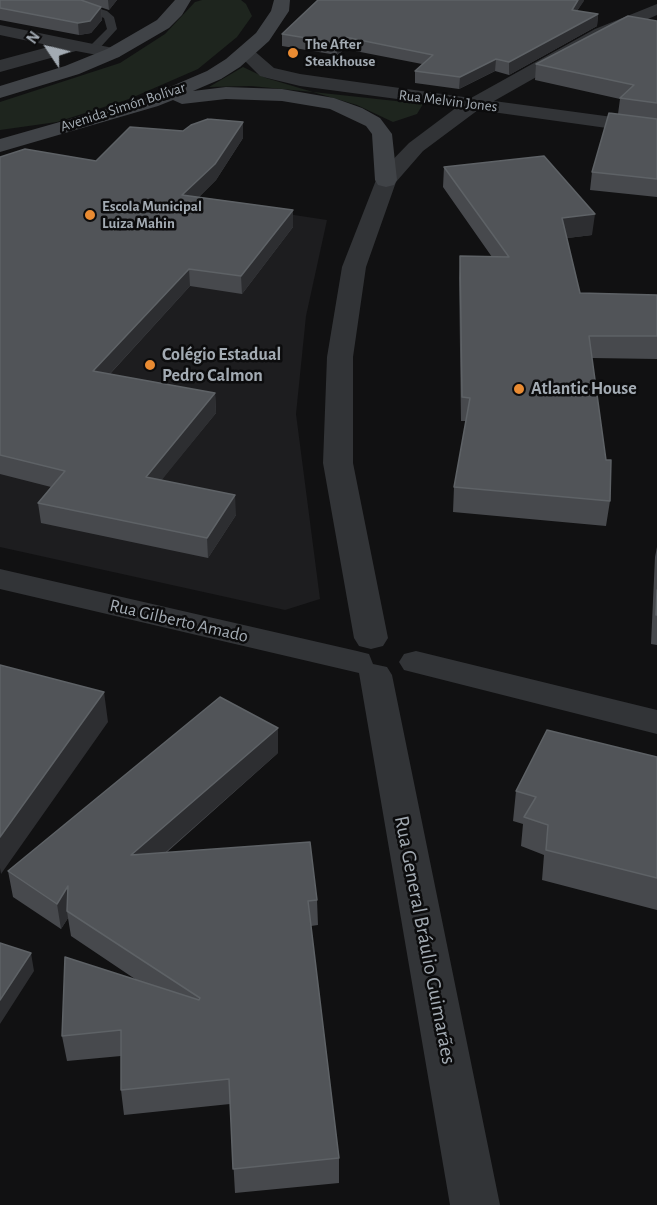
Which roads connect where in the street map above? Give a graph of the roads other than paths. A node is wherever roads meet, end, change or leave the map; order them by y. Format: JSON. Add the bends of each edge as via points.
{"nodes":[{"id":1,"x":61,"y":0,"type":"edge"},
{"id":2,"x":185,"y":0,"type":"edge"},
{"id":3,"x":282,"y":0,"type":"edge"},
{"id":4,"x":657,"y":9,"type":"edge"},
{"id":5,"x":0,"y":30,"type":"edge"},
{"id":6,"x":75,"y":45,"type":"junction"},
{"id":7,"x":93,"y":49,"type":"junction"},
{"id":8,"x":113,"y":53,"type":"junction"},
{"id":9,"x":246,"y":53,"type":"junction"},
{"id":10,"x":0,"y":66,"type":"edge"},
{"id":11,"x":0,"y":92,"type":"edge"},
{"id":12,"x":151,"y":102,"type":"junction"},
{"id":13,"x":474,"y":104,"type":"junction"},
{"id":14,"x":657,"y":129,"type":"edge"},
{"id":15,"x":0,"y":146,"type":"edge"},
{"id":16,"x":386,"y":180,"type":"junction"},
{"id":17,"x":0,"y":579,"type":"edge"},
{"id":18,"x":368,"y":658,"type":"junction"},
{"id":19,"x":657,"y":722,"type":"edge"},
{"id":20,"x":475,"y":1205,"type":"edge"}],
"edges":[{"from":1,"to":7,"type":"lane","via":[[109,17],[111,29]]},
{"from":2,"to":8,"type":"street","via":[[163,24]]},
{"from":3,"to":9,"type":"street","name":"Avenida Simón Bolívar","via":[[273,24]]},
{"from":4,"to":13,"type":"street","name":"Rua General Bráulio Guimarães","via":[[601,33]]},
{"from":5,"to":6,"type":"street"},
{"from":6,"to":7,"type":"street"},
{"from":6,"to":10,"type":"street"},
{"from":7,"to":8,"type":"street"},
{"from":8,"to":11,"type":"street"},
{"from":9,"to":12,"type":"street","name":"Avenida Simón Bolívar","via":[[214,75]]},
{"from":9,"to":13,"type":"street","name":"Rua Melvin Jones","via":[[261,68],[286,78]]},
{"from":12,"to":15,"type":"street","name":"Avenida Simón Bolívar"},
{"from":12,"to":16,"type":"street","via":[[235,93],[282,95],[334,104],[372,122],[382,134]]},
{"from":13,"to":14,"type":"street","name":"Rua Melvin Jones"},
{"from":13,"to":16,"type":"street","name":"Rua General Bráulio Guimarães","via":[[416,147]]},
{"from":16,"to":18,"type":"street","name":"Rua General Bráulio Guimarães","via":[[354,267],[340,357],[338,464]]},
{"from":17,"to":18,"type":"street","name":"Rua Gilberto Amado"},
{"from":18,"to":19,"type":"street","name":"Rua Gilberto Amado","via":[[392,676],[407,671],[416,662]]},
{"from":18,"to":20,"type":"street","name":"Rua General Bráulio Guimarães"}]}
